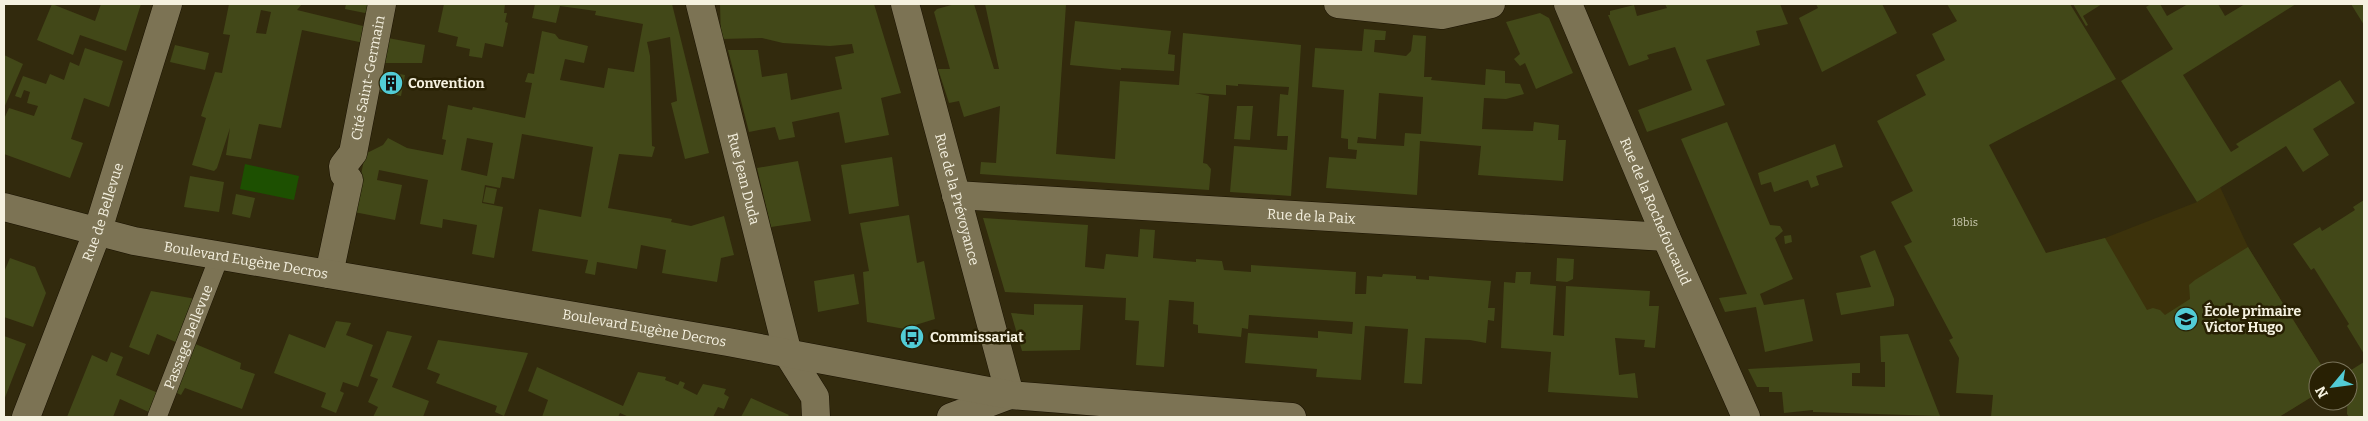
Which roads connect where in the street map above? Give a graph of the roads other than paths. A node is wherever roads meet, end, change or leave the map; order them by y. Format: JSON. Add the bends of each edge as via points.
{"nodes":[{"id":1,"x":168,"y":4,"type":"edge"},
{"id":2,"x":382,"y":4,"type":"edge"},
{"id":3,"x":700,"y":4,"type":"edge"},
{"id":4,"x":905,"y":4,"type":"edge"},
{"id":5,"x":1338,"y":4,"type":"edge"},
{"id":6,"x":1491,"y":4,"type":"edge"},
{"id":7,"x":1568,"y":4,"type":"edge"},
{"id":8,"x":956,"y":195,"type":"junction"},
{"id":9,"x":4,"y":207,"type":"edge"},
{"id":10,"x":97,"y":233,"type":"junction"},
{"id":11,"x":1666,"y":237,"type":"junction"},
{"id":12,"x":220,"y":256,"type":"junction"},
{"id":13,"x":330,"y":274,"type":"junction"},
{"id":14,"x":788,"y":354,"type":"junction"},
{"id":15,"x":1010,"y":395,"type":"junction"},
{"id":16,"x":26,"y":417,"type":"edge"},
{"id":17,"x":157,"y":417,"type":"edge"},
{"id":18,"x":816,"y":417,"type":"edge"},
{"id":19,"x":951,"y":417,"type":"edge"},
{"id":20,"x":1292,"y":417,"type":"edge"},
{"id":21,"x":1746,"y":417,"type":"edge"}],
"edges":[{"from":1,"to":10,"type":"street","name":"Rue de Bellevue"},
{"from":2,"to":13,"type":"street","name":"Cité Saint-Germain","via":[[353,153],[358,162],[357,170],[349,180]]},
{"from":3,"to":14,"type":"street","name":"Rue Jean Duda"},
{"from":4,"to":8,"type":"street","name":"Rue de la Prévoyance"},
{"from":5,"to":6,"type":"street","via":[[1442,15]]},
{"from":7,"to":11,"type":"street","name":"Rue de la Rochefoucauld"},
{"from":8,"to":11,"type":"street","name":"Rue de la Paix"},
{"from":8,"to":15,"type":"street","name":"Rue de la Prévoyance"},
{"from":9,"to":10,"type":"street","name":"Boulevard Eugène Decros"},
{"from":10,"to":12,"type":"street","name":"Boulevard Eugène Decros"},
{"from":10,"to":16,"type":"street","name":"Rue de Bellevue"},
{"from":11,"to":21,"type":"street","name":"Rue de la Rochefoucauld"},
{"from":12,"to":13,"type":"street","name":"Boulevard Eugène Decros"},
{"from":12,"to":17,"type":"lane","name":"Passage Bellevue"},
{"from":13,"to":14,"type":"street","name":"Boulevard Eugène Decros"},
{"from":14,"to":15,"type":"street","name":"Boulevard Eugène Decros"},
{"from":14,"to":18,"type":"street","name":"Rue Jean Duda","via":[[814,397]]},
{"from":15,"to":19,"type":"street"},
{"from":15,"to":20,"type":"street","name":"Boulevard Eugène Decros"}]}
